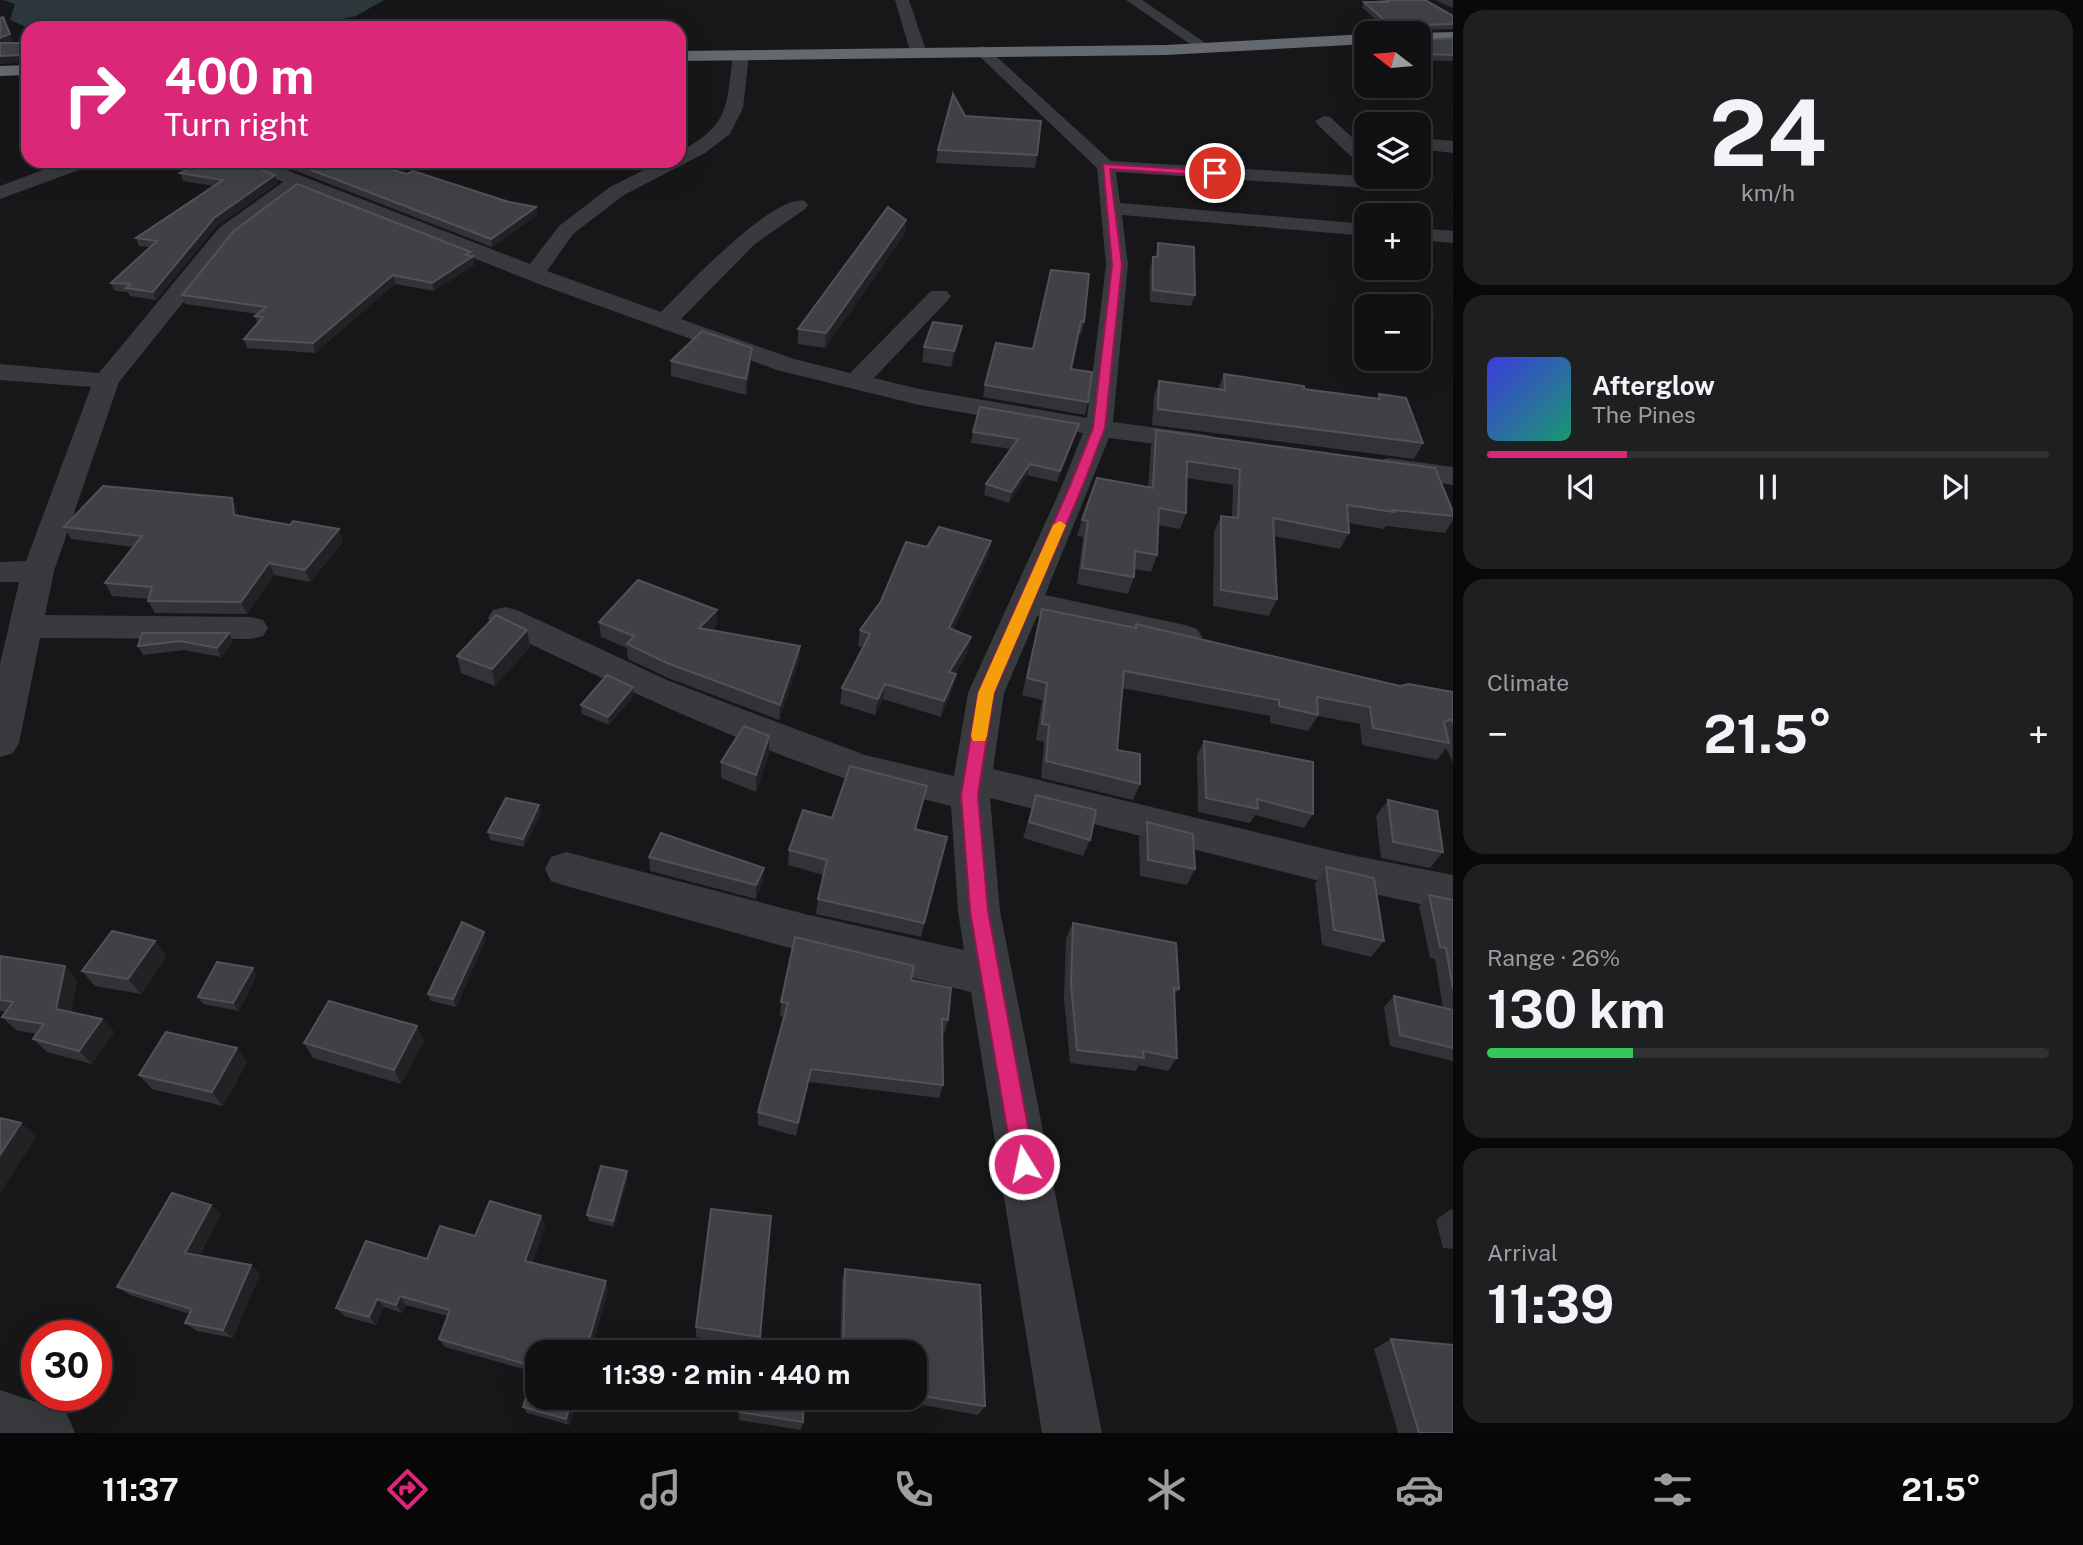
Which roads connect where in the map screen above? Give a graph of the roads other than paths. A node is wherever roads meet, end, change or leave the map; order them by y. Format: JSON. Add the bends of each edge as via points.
{"nodes":[{"id":1,"x":902,"y":0,"type":"edge"},
{"id":2,"x":1133,"y":0,"type":"edge"},
{"id":3,"x":1453,"y":37,"type":"edge"},
{"id":4,"x":1432,"y":38,"type":"edge"},
{"id":5,"x":1354,"y":40,"type":"edge"},
{"id":6,"x":1205,"y":48,"type":"junction"},
{"id":7,"x":918,"y":51,"type":"junction"},
{"id":8,"x":982,"y":51,"type":"junction"},
{"id":9,"x":741,"y":55,"type":"junction"},
{"id":10,"x":686,"y":56,"type":"edge"},
{"id":11,"x":0,"y":71,"type":"edge"},
{"id":12,"x":21,"y":72,"type":"edge"},
{"id":13,"x":1324,"y":121,"type":"dead end"},
{"id":14,"x":1341,"y":135,"type":"junction"},
{"id":15,"x":1354,"y":136,"type":"edge"},
{"id":16,"x":1431,"y":144,"type":"edge"},
{"id":17,"x":1453,"y":147,"type":"edge"},
{"id":18,"x":1354,"y":148,"type":"edge"},
{"id":19,"x":686,"y":156,"type":"edge"},
{"id":20,"x":1106,"y":166,"type":"junction"},
{"id":21,"x":66,"y":168,"type":"edge"},
{"id":22,"x":264,"y":168,"type":"edge"},
{"id":23,"x":662,"y":168,"type":"edge"},
{"id":24,"x":297,"y":181,"type":"junction"},
{"id":25,"x":1354,"y":181,"type":"edge"},
{"id":26,"x":0,"y":193,"type":"edge"},
{"id":27,"x":798,"y":205,"type":"dead end"},
{"id":28,"x":1111,"y":208,"type":"junction"},
{"id":29,"x":1354,"y":229,"type":"edge"},
{"id":30,"x":1431,"y":235,"type":"edge"},
{"id":31,"x":1453,"y":237,"type":"edge"},
{"id":32,"x":534,"y":274,"type":"junction"},
{"id":33,"x":939,"y":296,"type":"dead end"},
{"id":34,"x":665,"y":322,"type":"junction"},
{"id":35,"x":0,"y":372,"type":"edge"},
{"id":36,"x":106,"y":382,"type":"junction"},
{"id":37,"x":856,"y":382,"type":"junction"},
{"id":38,"x":1099,"y":428,"type":"junction"},
{"id":39,"x":1228,"y":446,"type":"edge"},
{"id":40,"x":1360,"y":464,"type":"edge"},
{"id":41,"x":1453,"y":476,"type":"edge"},
{"id":42,"x":38,"y":571,"type":"junction"},
{"id":43,"x":0,"y":572,"type":"edge"},
{"id":44,"x":1025,"y":602,"type":"junction"},
{"id":45,"x":505,"y":618,"type":"edge"},
{"id":46,"x":27,"y":626,"type":"junction"},
{"id":47,"x":251,"y":628,"type":"dead end"},
{"id":48,"x":1217,"y":645,"type":"edge"},
{"id":49,"x":2,"y":734,"type":"edge"},
{"id":50,"x":971,"y":787,"type":"junction"},
{"id":51,"x":566,"y":869,"type":"dead end"},
{"id":52,"x":1453,"y":893,"type":"edge"},
{"id":53,"x":990,"y":976,"type":"junction"},
{"id":54,"x":0,"y":1420,"type":"edge"},
{"id":55,"x":45,"y":1433,"type":"edge"},
{"id":56,"x":1072,"y":1433,"type":"edge"}],
"edges":[{"from":1,"to":7,"type":"street"},
{"from":2,"to":6,"type":"street"},
{"from":3,"to":4,"type":"highway"},
{"from":5,"to":6,"type":"highway"},
{"from":6,"to":8,"type":"highway"},
{"from":7,"to":8,"type":"highway"},
{"from":7,"to":9,"type":"highway"},
{"from":8,"to":20,"type":"street"},
{"from":9,"to":10,"type":"highway"},
{"from":9,"to":19,"type":"street","via":[[733,118],[712,143]]},
{"from":11,"to":12,"type":"highway"},
{"from":13,"to":14,"type":"street"},
{"from":14,"to":15,"type":"street"},
{"from":14,"to":18,"type":"street"},
{"from":16,"to":17,"type":"street"},
{"from":20,"to":25,"type":"street"},
{"from":20,"to":28,"type":"street"},
{"from":21,"to":26,"type":"street"},
{"from":22,"to":24,"type":"street"},
{"from":23,"to":32,"type":"street","via":[[617,191],[566,230]]},
{"from":24,"to":32,"type":"street"},
{"from":24,"to":36,"type":"street","via":[[226,233]]},
{"from":27,"to":34,"type":"street","via":[[747,239]]},
{"from":28,"to":29,"type":"street"},
{"from":28,"to":38,"type":"street","via":[[1117,265]]},
{"from":30,"to":31,"type":"street"},
{"from":32,"to":34,"type":"street"},
{"from":33,"to":37,"type":"street"},
{"from":34,"to":37,"type":"street","via":[[786,365]]},
{"from":35,"to":36,"type":"street"},
{"from":36,"to":42,"type":"street"},
{"from":37,"to":38,"type":"street"},
{"from":38,"to":39,"type":"street"},
{"from":38,"to":44,"type":"street"},
{"from":40,"to":41,"type":"street"},
{"from":42,"to":43,"type":"street"},
{"from":42,"to":46,"type":"street"},
{"from":44,"to":48,"type":"street"},
{"from":44,"to":50,"type":"street","via":[[986,693]]},
{"from":45,"to":50,"type":"street","via":[[654,690],[860,768]]},
{"from":46,"to":47,"type":"street"},
{"from":46,"to":49,"type":"street"},
{"from":50,"to":52,"type":"street"},
{"from":50,"to":53,"type":"street","via":[[979,911]]},
{"from":51,"to":53,"type":"street","via":[[805,933]]},
{"from":53,"to":56,"type":"street"},
{"from":54,"to":55,"type":"street"}]}
